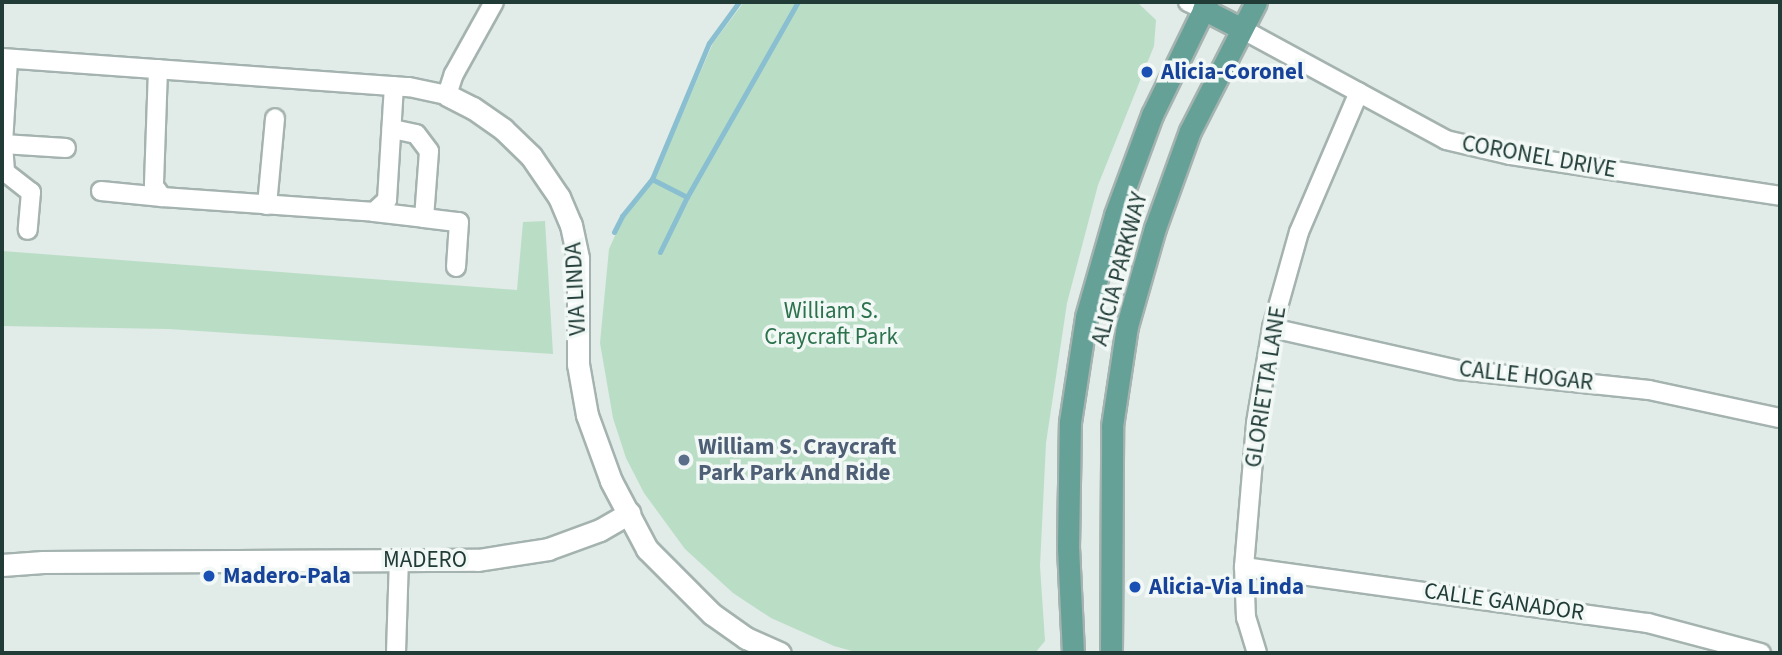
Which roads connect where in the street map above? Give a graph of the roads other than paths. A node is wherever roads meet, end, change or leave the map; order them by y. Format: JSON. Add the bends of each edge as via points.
{"nodes":[{"id":1,"x":494,"y":2,"type":"edge"},
{"id":2,"x":1256,"y":2,"type":"edge"},
{"id":3,"x":1200,"y":4,"type":"edge"},
{"id":4,"x":1240,"y":29,"type":"junction"},
{"id":5,"x":5,"y":58,"type":"edge"},
{"id":6,"x":158,"y":69,"type":"junction"},
{"id":7,"x":394,"y":86,"type":"junction"},
{"id":8,"x":1359,"y":93,"type":"junction"},
{"id":9,"x":447,"y":95,"type":"junction"},
{"id":10,"x":275,"y":118,"type":"dead end"},
{"id":11,"x":392,"y":129,"type":"junction"},
{"id":12,"x":3,"y":144,"type":"edge"},
{"id":13,"x":66,"y":148,"type":"dead end"},
{"id":14,"x":3,"y":172,"type":"edge"},
{"id":15,"x":101,"y":191,"type":"dead end"},
{"id":16,"x":1780,"y":196,"type":"edge"},
{"id":17,"x":162,"y":198,"type":"junction"},
{"id":18,"x":267,"y":205,"type":"junction"},
{"id":19,"x":374,"y":212,"type":"junction"},
{"id":20,"x":424,"y":218,"type":"junction"},
{"id":21,"x":28,"y":230,"type":"dead end"},
{"id":22,"x":456,"y":267,"type":"dead end"},
{"id":23,"x":1272,"y":328,"type":"junction"},
{"id":24,"x":1780,"y":418,"type":"edge"},
{"id":25,"x":629,"y":513,"type":"junction"},
{"id":26,"x":399,"y":560,"type":"junction"},
{"id":27,"x":2,"y":565,"type":"edge"},
{"id":28,"x":1244,"y":567,"type":"junction"},
{"id":29,"x":396,"y":653,"type":"edge"},
{"id":30,"x":780,"y":653,"type":"edge"},
{"id":31,"x":1073,"y":653,"type":"edge"},
{"id":32,"x":1111,"y":653,"type":"edge"},
{"id":33,"x":1257,"y":653,"type":"edge"},
{"id":34,"x":1761,"y":653,"type":"edge"}],
"edges":[{"from":1,"to":9,"type":"street"},
{"from":2,"to":4,"type":"main road","name":"ALICIA PARKWAY"},
{"from":3,"to":4,"type":"main road"},
{"from":3,"to":31,"type":"main road","name":"ALICIA PARKWAY","via":[[1115,215],[1086,317],[1070,422],[1068,547]]},
{"from":4,"to":8,"type":"street","name":"CORONEL DRIVE"},
{"from":4,"to":32,"type":"main road","name":"ALICIA PARKWAY","via":[[1190,131],[1154,228],[1127,326],[1112,426]]},
{"from":5,"to":6,"type":"street","name":"VIA LINDA"},
{"from":5,"to":12,"type":"street"},
{"from":6,"to":7,"type":"street","name":"VIA LINDA"},
{"from":6,"to":17,"type":"street","via":[[154,186]]},
{"from":7,"to":9,"type":"street","name":"VIA LINDA"},
{"from":7,"to":11,"type":"street"},
{"from":8,"to":16,"type":"street","name":"CORONEL DRIVE","via":[[1446,141]]},
{"from":8,"to":23,"type":"street","name":"GLORIETTA LANE","via":[[1299,232]]},
{"from":9,"to":25,"type":"street","name":"VIA LINDA","via":[[503,129],[531,156],[563,206],[578,258],[578,364],[587,415],[611,481]]},
{"from":10,"to":18,"type":"street"},
{"from":11,"to":19,"type":"street","via":[[387,200]]},
{"from":11,"to":20,"type":"street","via":[[416,134],[429,150]]},
{"from":12,"to":13,"type":"street"},
{"from":12,"to":14,"type":"street"},
{"from":14,"to":21,"type":"street","via":[[31,192]]},
{"from":15,"to":17,"type":"street"},
{"from":17,"to":18,"type":"street"},
{"from":18,"to":19,"type":"street"},
{"from":19,"to":20,"type":"street"},
{"from":20,"to":22,"type":"street","via":[[458,222]]},
{"from":23,"to":24,"type":"street","name":"CALLE HOGAR","via":[[1459,370],[1649,390]]},
{"from":23,"to":28,"type":"street","name":"GLORIETTA LANE","via":[[1256,423]]},
{"from":25,"to":26,"type":"street","name":"MADERO","via":[[600,530],[548,549],[478,560]]},
{"from":25,"to":30,"type":"street","name":"VIA LINDA","via":[[648,549],[682,586],[746,638]]},
{"from":26,"to":27,"type":"street","name":"MADERO"},
{"from":26,"to":29,"type":"street"},
{"from":28,"to":33,"type":"street","name":"GLORIETTA LANE","via":[[1246,618]]},
{"from":28,"to":34,"type":"street","name":"CALLE GANADOR","via":[[1648,623]]}]}
